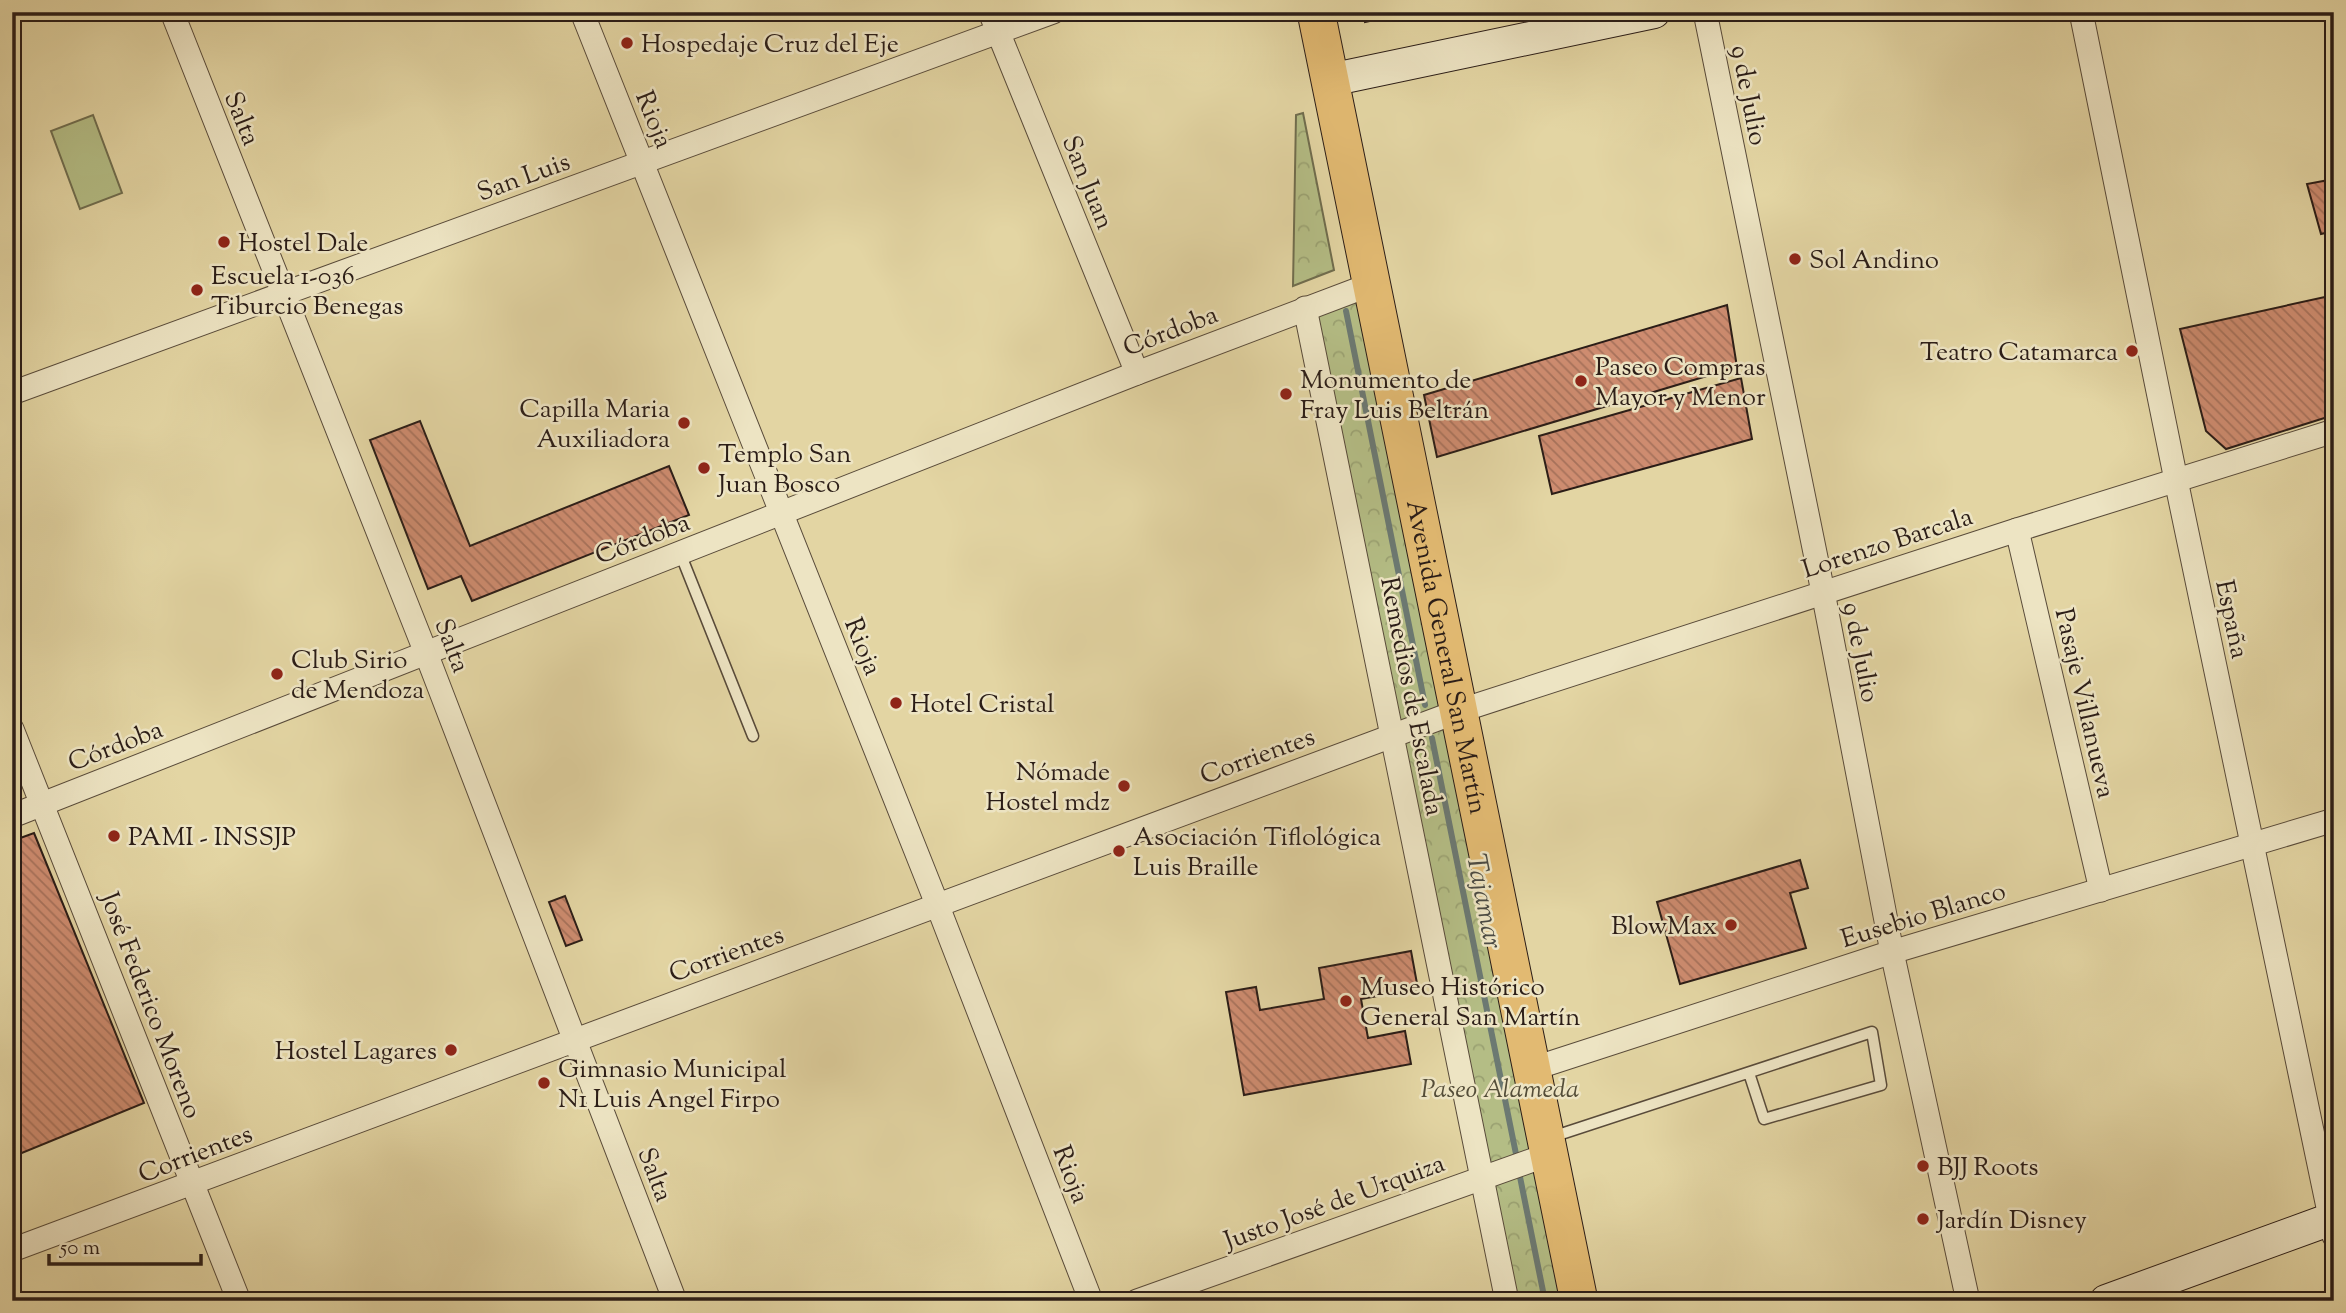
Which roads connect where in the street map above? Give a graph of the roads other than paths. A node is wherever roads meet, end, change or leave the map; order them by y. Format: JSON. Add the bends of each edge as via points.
{"nodes":[{"id":1,"x":172,"y":12,"type":"edge"},
{"id":2,"x":582,"y":12,"type":"edge"},
{"id":3,"x":1053,"y":12,"type":"edge"},
{"id":4,"x":1317,"y":12,"type":"edge"},
{"id":5,"x":1654,"y":12,"type":"edge"},
{"id":6,"x":1705,"y":12,"type":"edge"},
{"id":7,"x":2081,"y":12,"type":"edge"},
{"id":8,"x":994,"y":22,"type":"edge"},
{"id":9,"x":1330,"y":80,"type":"junction"},
{"id":10,"x":642,"y":163,"type":"junction"},
{"id":11,"x":1372,"y":284,"type":"junction"},
{"id":12,"x":283,"y":293,"type":"junction"},
{"id":13,"x":1305,"y":308,"type":"junction"},
{"id":14,"x":1137,"y":373,"type":"junction"},
{"id":15,"x":12,"y":393,"type":"edge"},
{"id":16,"x":2334,"y":431,"type":"edge"},
{"id":17,"x":2176,"y":480,"type":"junction"},
{"id":18,"x":781,"y":514,"type":"junction"},
{"id":19,"x":2017,"y":530,"type":"junction"},
{"id":20,"x":680,"y":553,"type":"junction"},
{"id":21,"x":1822,"y":592,"type":"junction"},
{"id":22,"x":426,"y":653,"type":"junction"},
{"id":23,"x":1459,"y":711,"type":"junction"},
{"id":24,"x":12,"y":729,"type":"edge"},
{"id":25,"x":1392,"y":735,"type":"junction"},
{"id":26,"x":753,"y":736,"type":"dead end"},
{"id":27,"x":43,"y":803,"type":"junction"},
{"id":28,"x":12,"y":816,"type":"edge"},
{"id":29,"x":2334,"y":821,"type":"edge"},
{"id":30,"x":2253,"y":845,"type":"junction"},
{"id":31,"x":2101,"y":890,"type":"junction"},
{"id":32,"x":937,"y":904,"type":"junction"},
{"id":33,"x":1892,"y":952,"type":"junction"},
{"id":34,"x":575,"y":1040,"type":"junction"},
{"id":35,"x":1532,"y":1069,"type":"junction"},
{"id":36,"x":1749,"y":1073,"type":"junction"},
{"id":37,"x":1548,"y":1147,"type":"junction"},
{"id":38,"x":1481,"y":1178,"type":"junction"},
{"id":39,"x":192,"y":1184,"type":"junction"},
{"id":40,"x":2333,"y":1225,"type":"edge"},
{"id":41,"x":12,"y":1250,"type":"edge"},
{"id":42,"x":239,"y":1301,"type":"edge"},
{"id":43,"x":675,"y":1301,"type":"edge"},
{"id":44,"x":1091,"y":1301,"type":"edge"},
{"id":45,"x":1137,"y":1301,"type":"edge"},
{"id":46,"x":1507,"y":1301,"type":"edge"},
{"id":47,"x":1579,"y":1301,"type":"edge"},
{"id":48,"x":1968,"y":1301,"type":"edge"},
{"id":49,"x":2106,"y":1301,"type":"edge"}],
"edges":[{"from":1,"to":12,"type":"street","name":"Salta"},
{"from":2,"to":10,"type":"street","name":"Rioja"},
{"from":3,"to":8,"type":"street","name":"San Luis"},
{"from":4,"to":9,"type":"main road","name":"Avenida General San Martín"},
{"from":5,"to":9,"type":"main road"},
{"from":6,"to":21,"type":"street","name":"9 de Julio"},
{"from":7,"to":17,"type":"street","name":"España"},
{"from":8,"to":10,"type":"street","name":"San Luis"},
{"from":8,"to":14,"type":"street","name":"San Juan"},
{"from":9,"to":11,"type":"main road","name":"Avenida General San Martín"},
{"from":10,"to":12,"type":"street","name":"San Luis"},
{"from":10,"to":18,"type":"street","name":"Rioja"},
{"from":11,"to":13,"type":"street","name":"Córdoba"},
{"from":11,"to":23,"type":"main road","name":"Avenida General San Martín"},
{"from":12,"to":15,"type":"street","name":"San Luis"},
{"from":12,"to":22,"type":"street","name":"Salta"},
{"from":13,"to":14,"type":"street","name":"Córdoba"},
{"from":13,"to":25,"type":"street","name":"Remedios de Escalada"},
{"from":14,"to":18,"type":"street","name":"Córdoba"},
{"from":16,"to":17,"type":"street","name":"Lorenzo Barcala"},
{"from":17,"to":19,"type":"street","name":"Lorenzo Barcala"},
{"from":17,"to":30,"type":"street","name":"España"},
{"from":18,"to":20,"type":"street","name":"Córdoba"},
{"from":18,"to":32,"type":"street","name":"Rioja"},
{"from":19,"to":21,"type":"street","name":"Lorenzo Barcala"},
{"from":19,"to":31,"type":"street","name":"Pasaje Villanueva"},
{"from":20,"to":22,"type":"street","name":"Córdoba"},
{"from":20,"to":26,"type":"lane"},
{"from":21,"to":23,"type":"street","name":"Lorenzo Barcala"},
{"from":21,"to":33,"type":"street","name":"9 de Julio"},
{"from":22,"to":27,"type":"street","name":"Córdoba"},
{"from":22,"to":34,"type":"street","name":"Salta"},
{"from":23,"to":25,"type":"street","name":"Corrientes"},
{"from":23,"to":35,"type":"main road","name":"Avenida General San Martín"},
{"from":24,"to":27,"type":"street","name":"José Federico Moreno"},
{"from":25,"to":32,"type":"street","name":"Corrientes"},
{"from":25,"to":38,"type":"street","name":"Remedios de Escalada"},
{"from":27,"to":28,"type":"street","name":"Córdoba"},
{"from":27,"to":39,"type":"street","name":"José Federico Moreno"},
{"from":29,"to":30,"type":"street","name":"Eusebio Blanco"},
{"from":30,"to":31,"type":"street","name":"Eusebio Blanco"},
{"from":30,"to":40,"type":"street","name":"España"},
{"from":31,"to":33,"type":"street","name":"Eusebio Blanco"},
{"from":32,"to":34,"type":"street","name":"Corrientes"},
{"from":32,"to":44,"type":"street","name":"Rioja"},
{"from":33,"to":35,"type":"street","name":"Eusebio Blanco"},
{"from":33,"to":48,"type":"street","name":"9 de Julio"},
{"from":34,"to":39,"type":"street","name":"Corrientes"},
{"from":34,"to":43,"type":"street","name":"Salta"},
{"from":35,"to":37,"type":"main road","name":"Avenida General San Martín"},
{"from":36,"to":36,"type":"lane","via":[[1872,1032],[1881,1085],[1765,1119]]},
{"from":36,"to":37,"type":"lane"},
{"from":37,"to":38,"type":"street","name":"Justo José de Urquiza"},
{"from":37,"to":47,"type":"main road","name":"Avenida General San Martín"},
{"from":38,"to":45,"type":"street","name":"Justo José de Urquiza"},
{"from":38,"to":46,"type":"street","name":"Remedios de Escalada"},
{"from":39,"to":41,"type":"street","name":"Corrientes"},
{"from":39,"to":42,"type":"street","name":"José Federico Moreno"},
{"from":40,"to":49,"type":"main road"}]}
